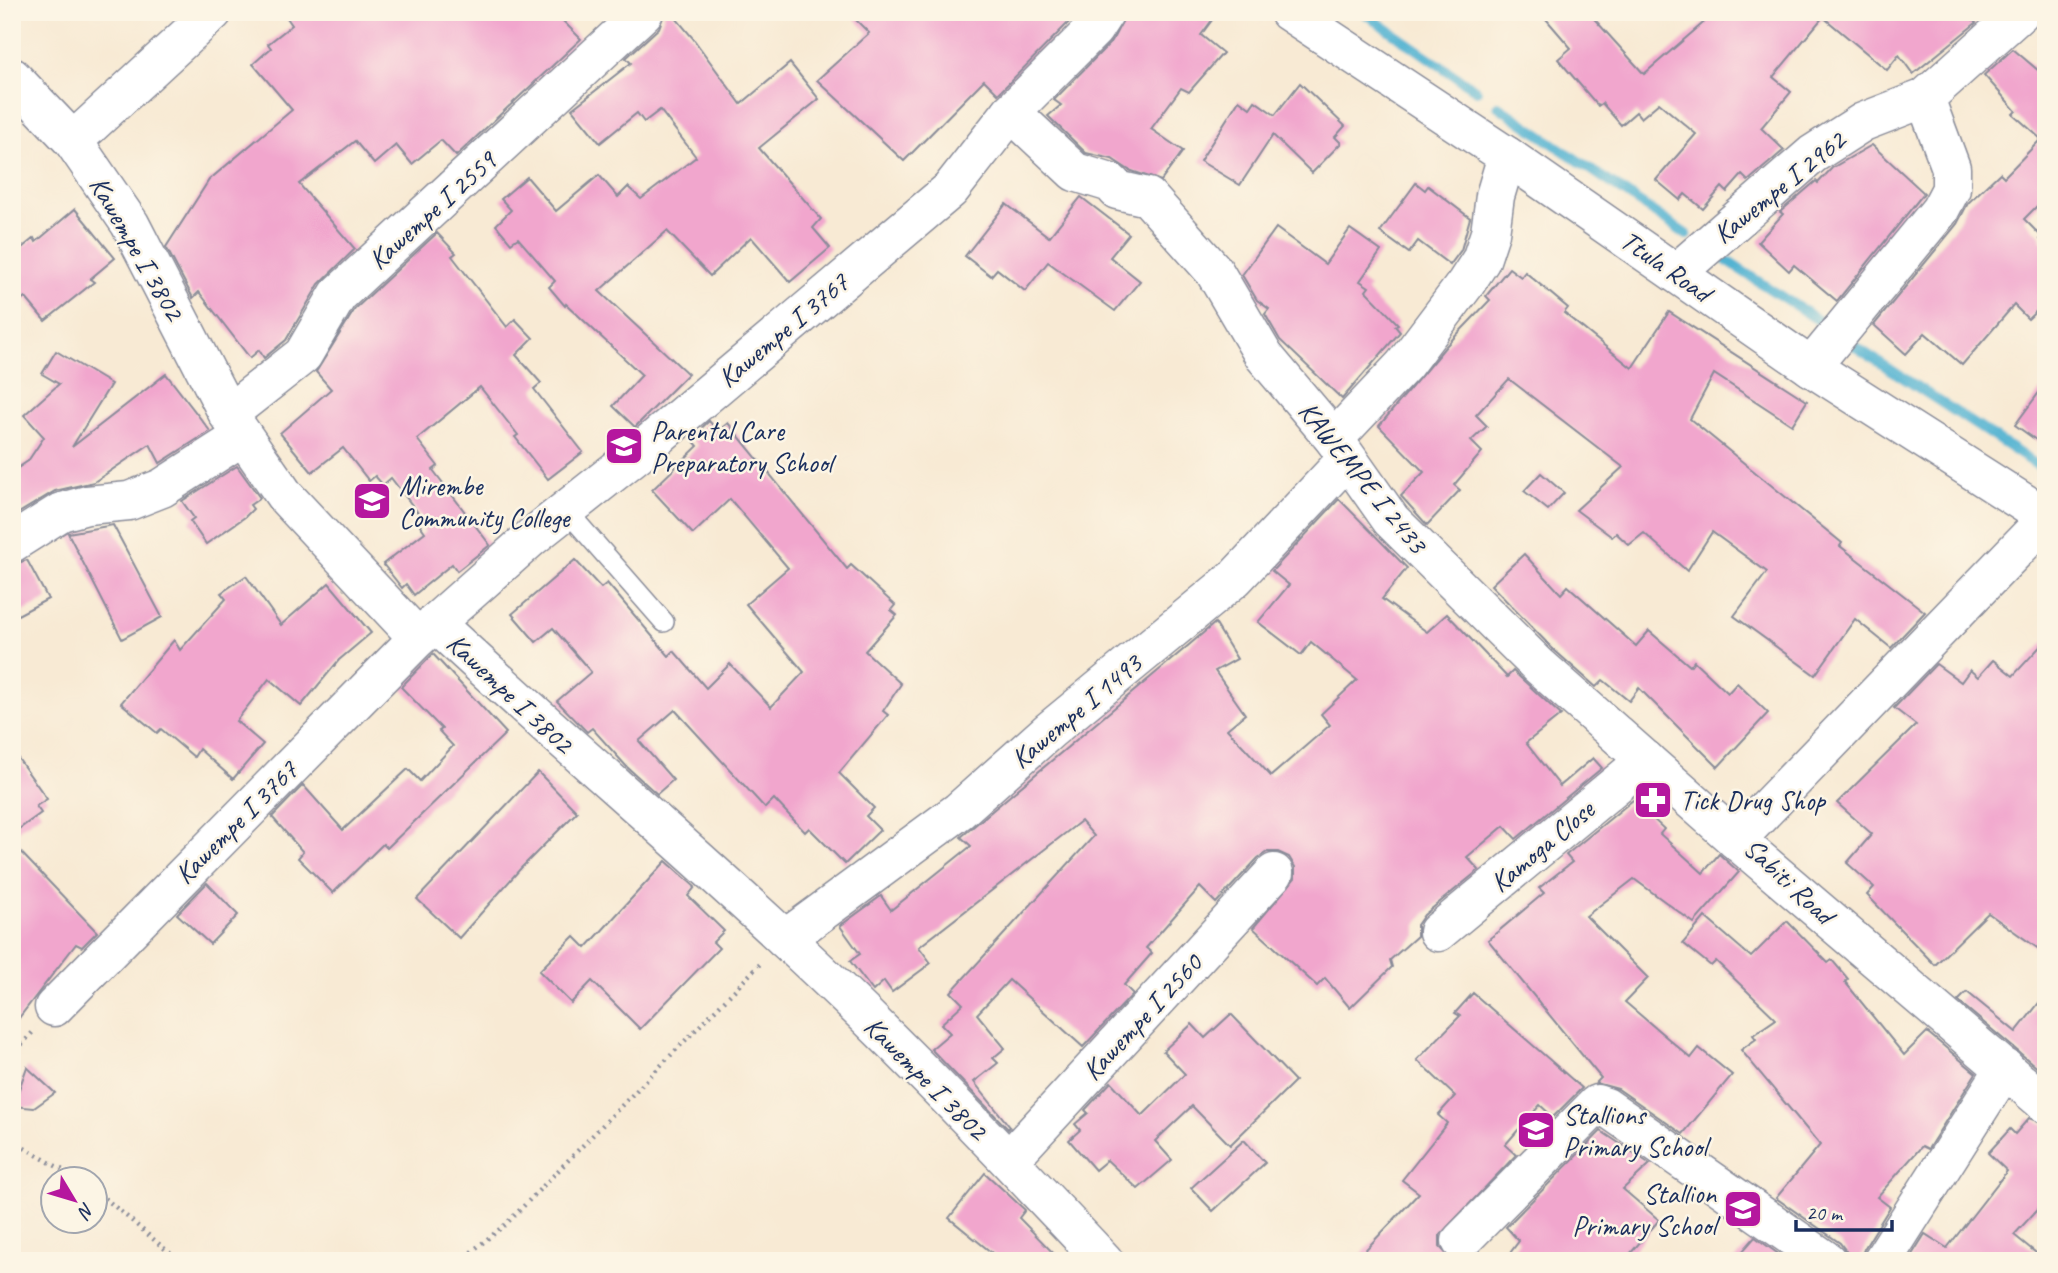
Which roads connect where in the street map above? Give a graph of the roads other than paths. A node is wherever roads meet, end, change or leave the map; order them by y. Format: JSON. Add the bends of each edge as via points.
{"nodes":[{"id":1,"x":213,"y":12,"type":"edge"},
{"id":2,"x":644,"y":12,"type":"edge"},
{"id":3,"x":1105,"y":12,"type":"edge"},
{"id":4,"x":1289,"y":12,"type":"edge"},
{"id":5,"x":2021,"y":12,"type":"edge"},
{"id":6,"x":1338,"y":24,"type":"edge"},
{"id":7,"x":12,"y":77,"type":"edge"},
{"id":8,"x":1925,"y":98,"type":"junction"},
{"id":9,"x":1011,"y":112,"type":"junction"},
{"id":10,"x":73,"y":141,"type":"junction"},
{"id":11,"x":1507,"y":156,"type":"junction"},
{"id":12,"x":1676,"y":272,"type":"junction"},
{"id":13,"x":1811,"y":367,"type":"junction"},
{"id":14,"x":235,"y":425,"type":"junction"},
{"id":15,"x":1340,"y":449,"type":"junction"},
{"id":16,"x":566,"y":510,"type":"junction"},
{"id":17,"x":2046,"y":518,"type":"edge"},
{"id":18,"x":12,"y":543,"type":"edge"},
{"id":19,"x":664,"y":622,"type":"dead end"},
{"id":20,"x":427,"y":630,"type":"junction"},
{"id":21,"x":1646,"y":760,"type":"junction"},
{"id":22,"x":1736,"y":840,"type":"junction"},
{"id":23,"x":1274,"y":873,"type":"dead end"},
{"id":24,"x":1438,"y":932,"type":"dead end"},
{"id":25,"x":785,"y":939,"type":"junction"},
{"id":26,"x":54,"y":1007,"type":"dead end"},
{"id":27,"x":2005,"y":1068,"type":"junction"},
{"id":28,"x":2046,"y":1104,"type":"edge"},
{"id":29,"x":1009,"y":1160,"type":"junction"},
{"id":30,"x":1461,"y":1241,"type":"dead end"},
{"id":31,"x":1104,"y":1261,"type":"edge"},
{"id":32,"x":1827,"y":1261,"type":"edge"},
{"id":33,"x":1882,"y":1261,"type":"edge"}],
"edges":[{"from":1,"to":10,"type":"street"},
{"from":2,"to":14,"type":"street","name":"Kawempe I 2559","via":[[338,295],[303,355]]},
{"from":3,"to":9,"type":"street","name":"Kawempe I 3767","via":[[1094,29]]},
{"from":4,"to":6,"type":"street","name":"Ttula Road"},
{"from":5,"to":8,"type":"street","name":"Kawempe I 2962"},
{"from":6,"to":11,"type":"street","name":"Ttula Road"},
{"from":7,"to":10,"type":"street","name":"Kawempe I 3802"},
{"from":8,"to":12,"type":"street","name":"Kawempe I 2962","via":[[1842,133]]},
{"from":8,"to":13,"type":"street","via":[[1947,156],[1951,189],[1940,210]]},
{"from":9,"to":15,"type":"street","name":"KAWEMPE I 2433","via":[[1075,172],[1148,197],[1214,271],[1264,356]]},
{"from":9,"to":16,"type":"street","name":"Kawempe I 3767","via":[[950,190]]},
{"from":10,"to":14,"type":"street","name":"Kawempe I 3802","via":[[130,223]]},
{"from":11,"to":12,"type":"street","name":"Ttula Road"},
{"from":11,"to":15,"type":"street","name":"Kawempe I 1493","via":[[1490,233],[1474,272]]},
{"from":12,"to":13,"type":"street","name":"Ttula Road"},
{"from":13,"to":17,"type":"street","name":"Ttula Road"},
{"from":14,"to":18,"type":"street","name":"Kawempe I 2559","via":[[162,488],[129,501],[61,512]]},
{"from":14,"to":20,"type":"street","name":"Kawempe I 3802","via":[[285,496]]},
{"from":15,"to":21,"type":"street","name":"KAWEMPE I 2433","via":[[1391,520],[1538,665]]},
{"from":15,"to":25,"type":"street","name":"Kawempe I 1493","via":[[1235,578],[959,811]]},
{"from":16,"to":19,"type":"lane"},
{"from":16,"to":20,"type":"street","name":"Kawempe I 3767"},
{"from":17,"to":22,"type":"street","name":"Sabiti Road"},
{"from":20,"to":25,"type":"street","name":"Kawempe I 3802","via":[[538,720]]},
{"from":20,"to":26,"type":"street","name":"Kawempe I 3767"},
{"from":21,"to":22,"type":"street","name":"KAWEMPE I 2433"},
{"from":21,"to":24,"type":"street","name":"Kamoga Close"},
{"from":22,"to":27,"type":"street","name":"Sabiti Road"},
{"from":23,"to":29,"type":"street","name":"Kawempe I 2560"},
{"from":25,"to":29,"type":"street","name":"Kawempe I 3802"},
{"from":27,"to":28,"type":"street","name":"Sabiti Road"},
{"from":27,"to":33,"type":"street"},
{"from":29,"to":31,"type":"street","name":"Kawempe I 3802"},
{"from":30,"to":32,"type":"street","via":[[1597,1104]]}]}
